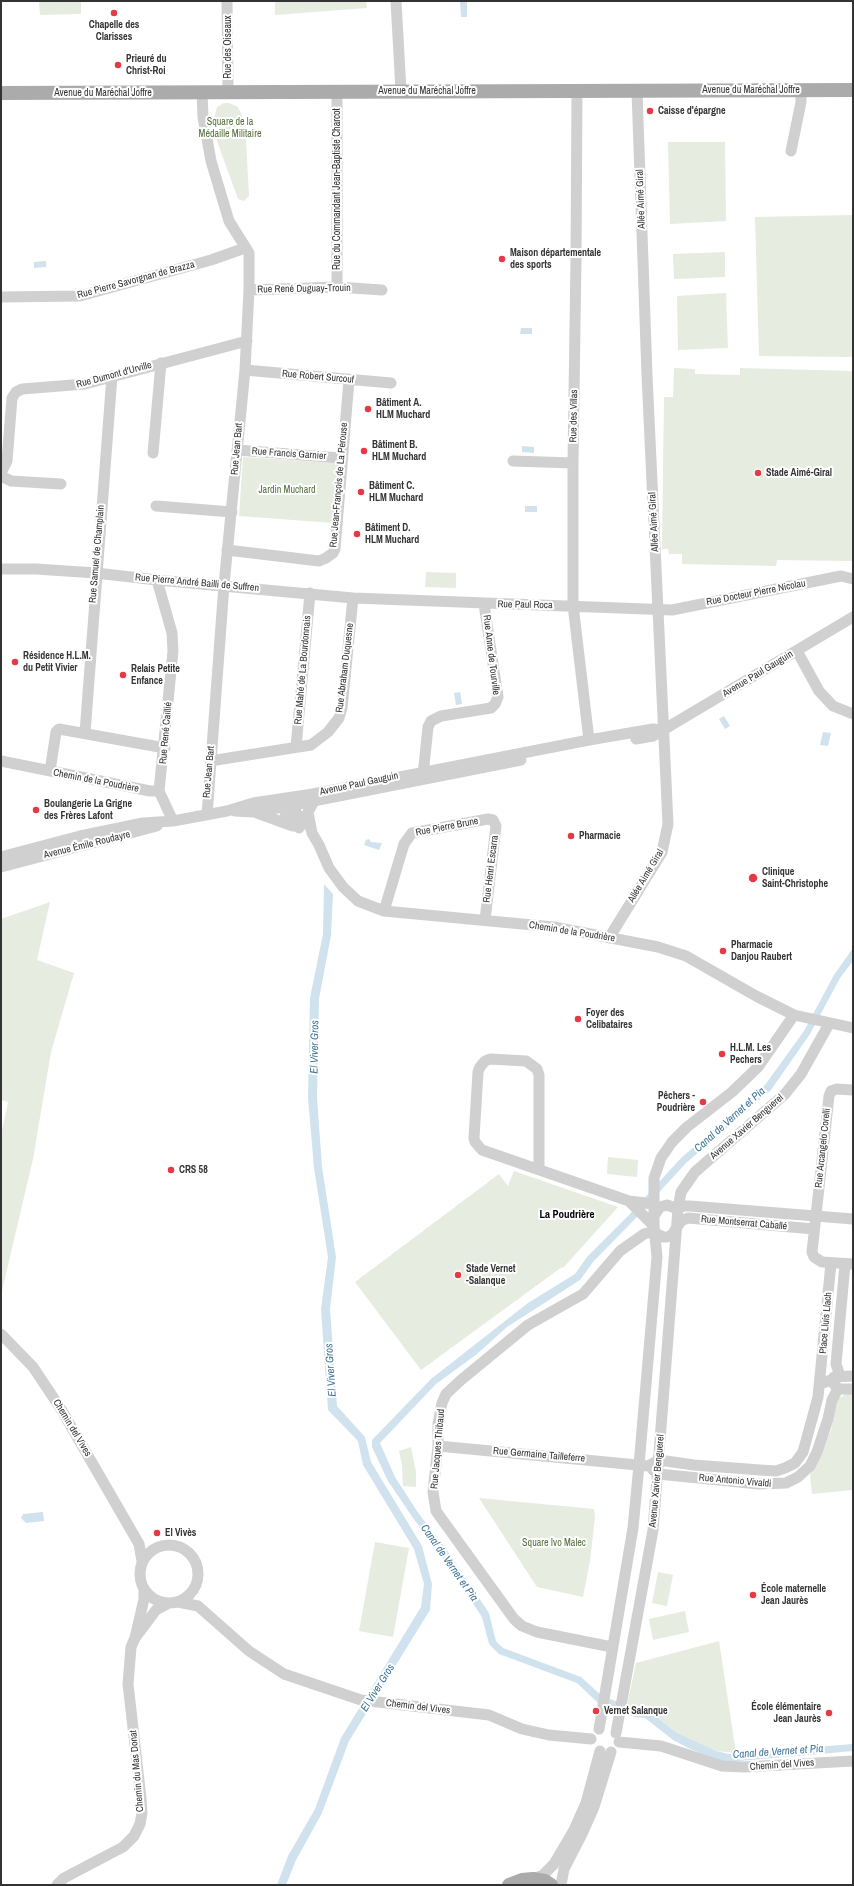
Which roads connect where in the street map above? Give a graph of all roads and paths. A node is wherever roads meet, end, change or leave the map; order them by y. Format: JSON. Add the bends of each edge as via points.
{"nodes":[{"id":1,"x":227,"y":1,"type":"edge"},
{"id":2,"x":396,"y":1,"type":"edge"},
{"id":3,"x":801,"y":90,"type":"junction"},
{"id":4,"x":853,"y":90,"type":"edge"},
{"id":5,"x":577,"y":91,"type":"junction"},
{"id":6,"x":637,"y":91,"type":"junction"},
{"id":7,"x":202,"y":92,"type":"junction"},
{"id":8,"x":228,"y":92,"type":"junction"},
{"id":9,"x":337,"y":92,"type":"junction"},
{"id":10,"x":401,"y":92,"type":"junction"},
{"id":11,"x":1,"y":93,"type":"edge"},
{"id":12,"x":791,"y":151,"type":"dead end"},
{"id":13,"x":245,"y":248,"type":"junction"},
{"id":14,"x":337,"y":287,"type":"junction"},
{"id":15,"x":249,"y":290,"type":"junction"},
{"id":16,"x":382,"y":290,"type":"dead end"},
{"id":17,"x":1,"y":297,"type":"edge"},
{"id":18,"x":247,"y":341,"type":"junction"},
{"id":19,"x":162,"y":363,"type":"junction"},
{"id":20,"x":245,"y":370,"type":"junction"},
{"id":21,"x":112,"y":376,"type":"junction"},
{"id":22,"x":349,"y":380,"type":"junction"},
{"id":23,"x":391,"y":383,"type":"dead end"},
{"id":24,"x":237,"y":450,"type":"junction"},
{"id":25,"x":153,"y":453,"type":"dead end"},
{"id":26,"x":341,"y":458,"type":"junction"},
{"id":27,"x":513,"y":461,"type":"dead end"},
{"id":28,"x":573,"y":462,"type":"junction"},
{"id":29,"x":1,"y":473,"type":"edge"},
{"id":30,"x":1,"y":476,"type":"edge"},
{"id":31,"x":61,"y":484,"type":"dead end"},
{"id":32,"x":156,"y":506,"type":"dead end"},
{"id":33,"x":232,"y":512,"type":"junction"},
{"id":34,"x":227,"y":550,"type":"junction"},
{"id":35,"x":1,"y":569,"type":"edge"},
{"id":36,"x":96,"y":573,"type":"junction"},
{"id":37,"x":853,"y":579,"type":"edge"},
{"id":38,"x":157,"y":580,"type":"junction"},
{"id":39,"x":224,"y":585,"type":"junction"},
{"id":40,"x":310,"y":593,"type":"junction"},
{"id":41,"x":353,"y":598,"type":"junction"},
{"id":42,"x":392,"y":599,"type":"joint"},
{"id":43,"x":484,"y":604,"type":"junction"},
{"id":44,"x":573,"y":605,"type":"junction"},
{"id":45,"x":658,"y":608,"type":"junction"},
{"id":46,"x":853,"y":617,"type":"edge"},
{"id":47,"x":797,"y":651,"type":"junction"},
{"id":48,"x":853,"y":714,"type":"edge"},
{"id":49,"x":663,"y":730,"type":"junction"},
{"id":50,"x":85,"y":733,"type":"junction"},
{"id":51,"x":589,"y":740,"type":"junction"},
{"id":52,"x":296,"y":747,"type":"junction"},
{"id":53,"x":165,"y":748,"type":"junction"},
{"id":54,"x":1,"y":761,"type":"edge"},
{"id":55,"x":210,"y":761,"type":"junction"},
{"id":56,"x":50,"y":771,"type":"junction"},
{"id":57,"x":423,"y":773,"type":"junction"},
{"id":58,"x":442,"y":776,"type":"junction"},
{"id":59,"x":398,"y":785,"type":"junction"},
{"id":60,"x":160,"y":791,"type":"junction"},
{"id":61,"x":314,"y":797,"type":"junction"},
{"id":62,"x":286,"y":803,"type":"junction"},
{"id":63,"x":227,"y":811,"type":"junction"},
{"id":64,"x":254,"y":812,"type":"junction"},
{"id":65,"x":207,"y":815,"type":"junction"},
{"id":66,"x":493,"y":820,"type":"joint"},
{"id":67,"x":173,"y":821,"type":"junction"},
{"id":68,"x":307,"y":829,"type":"junction"},
{"id":69,"x":1,"y":857,"type":"edge"},
{"id":70,"x":1,"y":867,"type":"edge"},
{"id":71,"x":384,"y":911,"type":"junction"},
{"id":72,"x":485,"y":920,"type":"junction"},
{"id":73,"x":609,"y":938,"type":"junction"},
{"id":74,"x":799,"y":1017,"type":"junction"},
{"id":75,"x":829,"y":1024,"type":"junction"},
{"id":76,"x":853,"y":1028,"type":"edge"},
{"id":77,"x":853,"y":1090,"type":"edge"},
{"id":78,"x":539,"y":1169,"type":"junction"},
{"id":79,"x":629,"y":1201,"type":"junction"},
{"id":80,"x":654,"y":1204,"type":"junction"},
{"id":81,"x":678,"y":1209,"type":"junction"},
{"id":82,"x":816,"y":1215,"type":"junction"},
{"id":83,"x":853,"y":1218,"type":"edge"},
{"id":84,"x":654,"y":1226,"type":"junction"},
{"id":85,"x":677,"y":1226,"type":"junction"},
{"id":86,"x":814,"y":1229,"type":"junction"},
{"id":87,"x":816,"y":1258,"type":"joint"},
{"id":88,"x":831,"y":1263,"type":"junction"},
{"id":89,"x":849,"y":1264,"type":"edge"},
{"id":90,"x":1,"y":1334,"type":"edge"},
{"id":91,"x":853,"y":1376,"type":"edge"},
{"id":92,"x":836,"y":1378,"type":"junction"},
{"id":93,"x":820,"y":1384,"type":"junction"},
{"id":94,"x":838,"y":1389,"type":"junction"},
{"id":95,"x":853,"y":1389,"type":"edge"},
{"id":96,"x":438,"y":1446,"type":"junction"},
{"id":97,"x":659,"y":1460,"type":"junction"},
{"id":98,"x":644,"y":1465,"type":"junction"},
{"id":99,"x":658,"y":1474,"type":"junction"},
{"id":100,"x":132,"y":1531,"type":"junction"},
{"id":101,"x":159,"y":1546,"type":"junction"},
{"id":102,"x":142,"y":1561,"type":"junction"},
{"id":103,"x":144,"y":1590,"type":"junction"},
{"id":104,"x":193,"y":1590,"type":"junction"},
{"id":105,"x":173,"y":1603,"type":"junction"},
{"id":106,"x":198,"y":1606,"type":"junction"},
{"id":107,"x":135,"y":1638,"type":"junction"},
{"id":108,"x":612,"y":1647,"type":"junction"},
{"id":109,"x":600,"y":1724,"type":"junction"},
{"id":110,"x":617,"y":1732,"type":"junction"},
{"id":111,"x":591,"y":1739,"type":"junction"},
{"id":112,"x":605,"y":1752,"type":"junction"},
{"id":113,"x":853,"y":1761,"type":"edge"},
{"id":114,"x":533,"y":1879,"type":"junction"},
{"id":115,"x":56,"y":1885,"type":"edge"},
{"id":116,"x":510,"y":1885,"type":"edge"},
{"id":117,"x":551,"y":1885,"type":"edge"},
{"id":118,"x":561,"y":1885,"type":"edge"}],
"edges":[{"from":1,"to":8,"type":"street","name":"Rue des Oiseaux"},
{"from":2,"to":10,"type":"street"},
{"from":3,"to":4,"type":"main road","name":"Avenue du Maréchal Joffre"},
{"from":3,"to":6,"type":"main road","name":"Avenue du Maréchal Joffre"},
{"from":3,"to":12,"type":"street"},
{"from":5,"to":6,"type":"main road","name":"Avenue du Maréchal Joffre"},
{"from":5,"to":10,"type":"main road","name":"Avenue du Maréchal Joffre"},
{"from":5,"to":28,"type":"street","name":"Rue des Villas"},
{"from":6,"to":45,"type":"street","name":"Allée Aimé Giral"},
{"from":7,"to":8,"type":"main road","name":"Avenue du Maréchal Joffre"},
{"from":7,"to":11,"type":"main road","name":"Avenue du Maréchal Joffre"},
{"from":7,"to":13,"type":"street","name":"Rue Jean Bart","via":[[203,117],[211,161],[229,221]]},
{"from":8,"to":9,"type":"main road","name":"Avenue du Maréchal Joffre"},
{"from":9,"to":10,"type":"main road","name":"Avenue du Maréchal Joffre"},
{"from":9,"to":14,"type":"street","name":"Rue du Commandant Jean-Baptiste Charcot"},
{"from":13,"to":15,"type":"street","name":"Rue Jean Bart","via":[[249,253]]},
{"from":13,"to":17,"type":"street","name":"Rue Pierre Savorgnan de Brazza","via":[[211,260],[80,296]]},
{"from":14,"to":15,"type":"street","name":"Rue René Duguay-Trouin"},
{"from":14,"to":16,"type":"street","name":"Rue René Duguay-Trouin"},
{"from":15,"to":18,"type":"street","name":"Rue Jean Bart"},
{"from":18,"to":19,"type":"street","name":"Rue Dumont d'Urville"},
{"from":18,"to":20,"type":"street","name":"Rue Jean Bart"},
{"from":19,"to":21,"type":"street","name":"Rue Dumont d'Urville"},
{"from":19,"to":25,"type":"street"},
{"from":20,"to":22,"type":"street","name":"Rue Robert Surcouf"},
{"from":20,"to":24,"type":"street","name":"Rue Jean Bart"},
{"from":21,"to":29,"type":"street","name":"Rue Dumont d'Urville","via":[[79,385],[22,389],[16,392],[12,398],[7,461]]},
{"from":21,"to":36,"type":"street","name":"Rue Samuel de Champlain"},
{"from":22,"to":23,"type":"street","name":"Rue Robert Surcouf"},
{"from":22,"to":26,"type":"street","name":"Rue Jean-François de La Pérouse"},
{"from":24,"to":26,"type":"street","name":"Rue Francis Garnier"},
{"from":24,"to":33,"type":"street","name":"Rue Jean Bart"},
{"from":26,"to":34,"type":"street","name":"Rue Jean-François de La Pérouse","via":[[335,549],[326,558],[319,561]]},
{"from":27,"to":28,"type":"street"},
{"from":28,"to":44,"type":"street","name":"Rue des Villas"},
{"from":30,"to":31,"type":"street","via":[[11,481]]},
{"from":32,"to":33,"type":"street"},
{"from":33,"to":34,"type":"street","name":"Rue Jean Bart"},
{"from":34,"to":39,"type":"street","name":"Rue Jean Bart"},
{"from":35,"to":36,"type":"street","name":"Rue Pierre André Bailli de Suffren"},
{"from":36,"to":38,"type":"street","name":"Rue Pierre André Bailli de Suffren"},
{"from":36,"to":50,"type":"street","name":"Rue Samuel de Champlain"},
{"from":37,"to":45,"type":"street","name":"Rue Docteur Pierre Nicolau","via":[[841,576],[672,610]]},
{"from":38,"to":39,"type":"street","name":"Rue Pierre André Bailli de Suffren"},
{"from":38,"to":53,"type":"street","name":"Rue René Caillié","via":[[172,633],[173,651]]},
{"from":39,"to":40,"type":"street","name":"Rue Pierre André Bailli de Suffren"},
{"from":39,"to":55,"type":"street","name":"Rue Jean Bart"},
{"from":40,"to":41,"type":"street","name":"Rue Pierre André Bailli de Suffren"},
{"from":40,"to":52,"type":"street","name":"Rue Mahé de La Bourdonnais"},
{"from":41,"to":42,"type":"street","name":"Rue Pierre André Bailli de Suffren"},
{"from":41,"to":52,"type":"street","name":"Rue Abraham Duquesne","via":[[339,718],[328,732],[311,745]]},
{"from":42,"to":43,"type":"street","name":"Rue Paul Roca"},
{"from":43,"to":44,"type":"street","name":"Rue Paul Roca"},
{"from":43,"to":57,"type":"street","name":"Rue Anne de Tourville","via":[[498,697],[491,708],[441,716],[431,721],[428,727]]},
{"from":44,"to":45,"type":"street","name":"Rue Paul Roca"},
{"from":44,"to":51,"type":"street","name":"Rue des Villas"},
{"from":45,"to":49,"type":"street","name":"Allée Aimé Giral"},
{"from":46,"to":47,"type":"street","name":"Avenue Paul Gauguin"},
{"from":47,"to":48,"type":"street","via":[[819,691],[833,706]]},
{"from":47,"to":49,"type":"street","name":"Avenue Paul Gauguin"},
{"from":49,"to":51,"type":"street","name":"Avenue Paul Gauguin","via":[[653,729]]},
{"from":49,"to":58,"type":"street","name":"Avenue Paul Gauguin","via":[[653,736]]},
{"from":49,"to":73,"type":"street","name":"Allée Aimé Giral","via":[[668,824],[666,838],[662,852]]},
{"from":50,"to":53,"type":"street"},
{"from":50,"to":56,"type":"street","via":[[59,729],[56,732]]},
{"from":51,"to":57,"type":"street","name":"Avenue Paul Gauguin"},
{"from":52,"to":55,"type":"street","name":"Rue Abraham Duquesne"},
{"from":53,"to":60,"type":"street","name":"Rue René Caillié"},
{"from":54,"to":56,"type":"street","name":"Chemin de la Poudrière"},
{"from":55,"to":65,"type":"street","name":"Rue Jean Bart"},
{"from":56,"to":60,"type":"street","name":"Chemin de la Poudrière"},
{"from":57,"to":58,"type":"street","name":"Avenue Paul Gauguin"},
{"from":57,"to":59,"type":"street","name":"Avenue Paul Gauguin"},
{"from":57,"to":61,"type":"street","name":"Avenue Paul Gauguin"},
{"from":58,"to":59,"type":"street","name":"Avenue Paul Gauguin"},
{"from":59,"to":61,"type":"street","name":"Avenue Paul Gauguin"},
{"from":60,"to":67,"type":"street"},
{"from":61,"to":62,"type":"street","name":"Avenue Paul Gauguin"},
{"from":61,"to":68,"type":"street","via":[[308,812]]},
{"from":62,"to":63,"type":"street","name":"Avenue Paul Gauguin","via":[[252,803]]},
{"from":62,"to":64,"type":"street","name":"Avenue Paul Gauguin"},
{"from":62,"to":68,"type":"street","name":"Chemin de la Poudrière","via":[[286,817]]},
{"from":63,"to":64,"type":"street","name":"Avenue Paul Gauguin"},
{"from":63,"to":65,"type":"street","name":"Avenue Émile Roudayre"},
{"from":64,"to":68,"type":"street"},
{"from":65,"to":67,"type":"street","name":"Avenue Émile Roudayre"},
{"from":66,"to":71,"type":"street","name":"Rue Pierre Brune","via":[[412,833],[404,844]]},
{"from":66,"to":72,"type":"street","name":"Rue Henri Escarra","via":[[496,826]]},
{"from":67,"to":69,"type":"street","name":"Avenue Émile Roudayre","via":[[143,823],[80,836]]},
{"from":67,"to":70,"type":"street","name":"Avenue Émile Roudayre","via":[[145,831]]},
{"from":68,"to":71,"type":"street","name":"Chemin de la Poudrière","via":[[343,888],[358,901]]},
{"from":71,"to":72,"type":"street","name":"Chemin de la Poudrière"},
{"from":72,"to":73,"type":"street","name":"Chemin de la Poudrière","via":[[554,927]]},
{"from":73,"to":74,"type":"street","name":"Chemin de la Poudrière","via":[[658,947],[686,956]]},
{"from":74,"to":75,"type":"street","name":"Chemin de la Poudrière"},
{"from":74,"to":80,"type":"street","name":"Avenue Xavier Benguerel","via":[[758,1067],[672,1142],[661,1158],[654,1178]]},
{"from":75,"to":76,"type":"street","name":"Chemin de la Poudrière"},
{"from":75,"to":81,"type":"street","name":"Avenue Xavier Benguerel","via":[[801,1074],[785,1094],[695,1172],[681,1192]]},
{"from":77,"to":82,"type":"street","name":"Rue Arcangelo Corelli","via":[[837,1089],[831,1091],[828,1096]]},
{"from":78,"to":78,"type":"street","via":[[537,1069],[526,1062],[490,1059],[485,1061],[478,1072],[475,1142],[482,1150]]},
{"from":78,"to":79,"type":"street"},
{"from":79,"to":80,"type":"street"},
{"from":79,"to":84,"type":"street"},
{"from":80,"to":84,"type":"street","name":"Avenue Xavier Benguerel"},
{"from":81,"to":82,"type":"street","name":"Rue Montserrat Caballé","via":[[690,1206]]},
{"from":81,"to":84,"type":"street","via":[[667,1205],[660,1207]]},
{"from":81,"to":85,"type":"street","name":"Avenue Xavier Benguerel"},
{"from":82,"to":83,"type":"street","name":"Rue Montserrat Caballé"},
{"from":82,"to":86,"type":"street","name":"Rue Arcangelo Corelli"},
{"from":84,"to":85,"type":"street","via":[[662,1237],[672,1234]]},
{"from":84,"to":96,"type":"street","name":"Rue Jacques Thibaud","via":[[620,1251],[583,1294],[528,1325],[446,1394],[438,1424]]},
{"from":84,"to":98,"type":"street","name":"Avenue Xavier Benguerel","via":[[658,1256]]},
{"from":85,"to":86,"type":"street","name":"Rue Montserrat Caballé","via":[[688,1218]]},
{"from":85,"to":97,"type":"street","name":"Avenue Xavier Benguerel"},
{"from":86,"to":87,"type":"street","name":"Rue Arcangelo Corelli","via":[[812,1252]]},
{"from":87,"to":88,"type":"street","name":"Place Lluís Llach"},
{"from":88,"to":89,"type":"street","name":"Place Lluís Llach"},
{"from":88,"to":93,"type":"street","name":"Place Lluís Llach"},
{"from":89,"to":92,"type":"street","name":"Place Lluís Llach"},
{"from":90,"to":100,"type":"street","name":"Chemin del Vives","via":[[33,1367],[62,1409]]},
{"from":91,"to":92,"type":"street"},
{"from":92,"to":93,"type":"street"},
{"from":92,"to":94,"type":"street"},
{"from":93,"to":97,"type":"street","name":"Rue Antonio Vivaldi","via":[[803,1452],[795,1463],[785,1468],[776,1471],[760,1470]]},
{"from":94,"to":95,"type":"street"},
{"from":94,"to":99,"type":"street","name":"Rue Antonio Vivaldi","via":[[810,1466],[798,1477],[786,1483]]},
{"from":96,"to":98,"type":"street","name":"Rue Germaine Tailleferre"},
{"from":96,"to":108,"type":"street","name":"Rue Jacques Thibaud","via":[[433,1492],[436,1511],[514,1618],[522,1626],[538,1632]]},
{"from":97,"to":98,"type":"street"},
{"from":97,"to":99,"type":"street","name":"Avenue Xavier Benguerel"},
{"from":98,"to":99,"type":"street"},
{"from":98,"to":108,"type":"street","name":"Avenue Xavier Benguerel"},
{"from":99,"to":110,"type":"street","name":"Avenue Xavier Benguerel","via":[[653,1530]]},
{"from":100,"to":101,"type":"street"},
{"from":100,"to":102,"type":"street","name":"Chemin del Vives","via":[[139,1544]]},
{"from":101,"to":102,"type":"street"},
{"from":101,"to":104,"type":"street","via":[[178,1546],[193,1558],[198,1571]]},
{"from":102,"to":103,"type":"street","via":[[140,1580]]},
{"from":103,"to":105,"type":"street","via":[[155,1599]]},
{"from":103,"to":107,"type":"street","name":"Chemin du Mas Donat"},
{"from":104,"to":105,"type":"street","via":[[187,1597]]},
{"from":104,"to":106,"type":"street"},
{"from":105,"to":106,"type":"street"},
{"from":105,"to":107,"type":"street","name":"Chemin du Mas Donat","via":[[156,1610]]},
{"from":106,"to":111,"type":"street","name":"Chemin del Vives","via":[[249,1651],[284,1674],[362,1700],[489,1715],[549,1735]]},
{"from":107,"to":115,"type":"street","name":"Chemin du Mas Donat","via":[[131,1647],[128,1684],[142,1813],[140,1824],[134,1836],[123,1847],[64,1878]]},
{"from":108,"to":109,"type":"street","name":"Avenue Xavier Benguerel"},
{"from":109,"to":110,"type":"street","name":"Chemin del Vives"},
{"from":109,"to":111,"type":"street"},
{"from":110,"to":112,"type":"street"},
{"from":110,"to":113,"type":"street","name":"Chemin del Vives","via":[[722,1766]]},
{"from":111,"to":112,"type":"street","via":[[593,1746]]},
{"from":112,"to":114,"type":"street","via":[[574,1830],[554,1864],[543,1875]]},
{"from":112,"to":118,"type":"street","via":[[594,1807],[564,1869]]},
{"from":114,"to":116,"type":"main road"},
{"from":114,"to":117,"type":"main road"}]}
